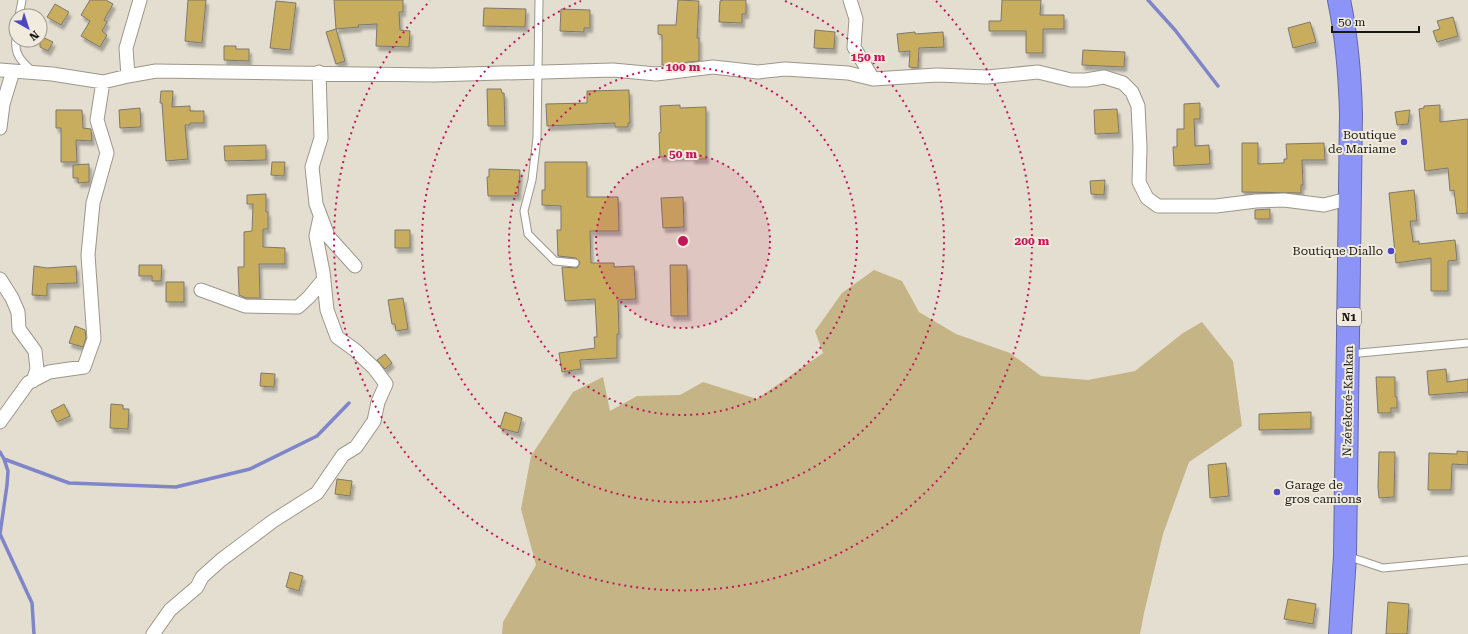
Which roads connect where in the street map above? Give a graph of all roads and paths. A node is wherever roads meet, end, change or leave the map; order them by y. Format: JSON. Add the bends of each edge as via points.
{"nodes":[{"id":1,"x":140,"y":0,"type":"edge"},
{"id":2,"x":539,"y":0,"type":"edge"},
{"id":3,"x":850,"y":0,"type":"edge"},
{"id":4,"x":1338,"y":0,"type":"edge"},
{"id":5,"x":16,"y":48,"type":"edge"},
{"id":6,"x":6,"y":71,"type":"edge"},
{"id":7,"x":319,"y":72,"type":"junction"},
{"id":8,"x":33,"y":73,"type":"junction"},
{"id":9,"x":538,"y":73,"type":"junction"},
{"id":10,"x":128,"y":76,"type":"junction"},
{"id":11,"x":873,"y":79,"type":"junction"},
{"id":12,"x":103,"y":82,"type":"junction"},
{"id":13,"x":0,"y":128,"type":"edge"},
{"id":14,"x":1351,"y":198,"type":"junction"},
{"id":15,"x":320,"y":216,"type":"junction"},
{"id":16,"x":575,"y":263,"type":"dead end"},
{"id":17,"x":355,"y":266,"type":"dead end"},
{"id":18,"x":0,"y":279,"type":"edge"},
{"id":19,"x":324,"y":279,"type":"junction"},
{"id":20,"x":201,"y":290,"type":"dead end"},
{"id":21,"x":1468,"y":343,"type":"edge"},
{"id":22,"x":1349,"y":354,"type":"junction"},
{"id":23,"x":33,"y":381,"type":"junction"},
{"id":24,"x":0,"y":422,"type":"edge"},
{"id":25,"x":1345,"y":556,"type":"junction"},
{"id":26,"x":1468,"y":560,"type":"edge"},
{"id":27,"x":153,"y":634,"type":"edge"},
{"id":28,"x":1340,"y":634,"type":"edge"}],
"edges":[{"from":1,"to":10,"type":"street","via":[[126,48]]},
{"from":2,"to":9,"type":"lane"},
{"from":3,"to":11,"type":"street","via":[[856,19],[854,47]]},
{"from":4,"to":14,"type":"highway","name":"N'zérékoré-Kankan","number":"N1","via":[[1349,62]]},
{"from":5,"to":8,"type":"lane","via":[[19,59]]},
{"from":6,"to":8,"type":"street"},
{"from":6,"to":13,"type":"street"},
{"from":7,"to":9,"type":"street","via":[[433,75]]},
{"from":7,"to":10,"type":"street","via":[[156,71]]},
{"from":7,"to":15,"type":"street","via":[[321,138],[312,167],[316,204]]},
{"from":8,"to":12,"type":"street"},
{"from":9,"to":11,"type":"street","via":[[613,70],[656,74],[713,67],[758,72],[785,69],[848,73]]},
{"from":9,"to":16,"type":"lane","via":[[532,180],[524,210],[528,234],[555,261]]},
{"from":10,"to":12,"type":"street"},
{"from":11,"to":14,"type":"street","via":[[937,75],[987,77],[1038,72],[1072,80],[1104,77],[1123,83],[1132,92],[1138,106],[1139,182],[1147,198],[1158,206],[1216,206],[1284,200],[1324,205]]},
{"from":12,"to":23,"type":"street","via":[[97,120],[107,153],[93,202],[88,255],[94,339],[84,367],[49,372]]},
{"from":14,"to":22,"type":"highway","name":"N'zérékoré-Kankan","number":"N1"},
{"from":15,"to":17,"type":"street","via":[[328,236]]},
{"from":15,"to":19,"type":"street","via":[[316,236]]},
{"from":18,"to":23,"type":"street","via":[[18,312],[19,329],[35,351],[37,369]]},
{"from":19,"to":20,"type":"street","via":[[298,307],[245,306]]},
{"from":19,"to":27,"type":"street","via":[[327,310],[337,338],[355,350],[386,384],[378,402],[374,421],[356,447],[343,455],[317,493],[273,521],[221,560],[202,577],[197,587],[170,610]]},
{"from":21,"to":22,"type":"lane"},
{"from":22,"to":25,"type":"highway","name":"N'zérékoré-Kankan","number":"N1"},
{"from":23,"to":24,"type":"street","via":[[28,384]]},
{"from":25,"to":26,"type":"lane","via":[[1383,568]]},
{"from":25,"to":28,"type":"highway","name":"N'zérékoré-Kankan","number":"N1"}]}
